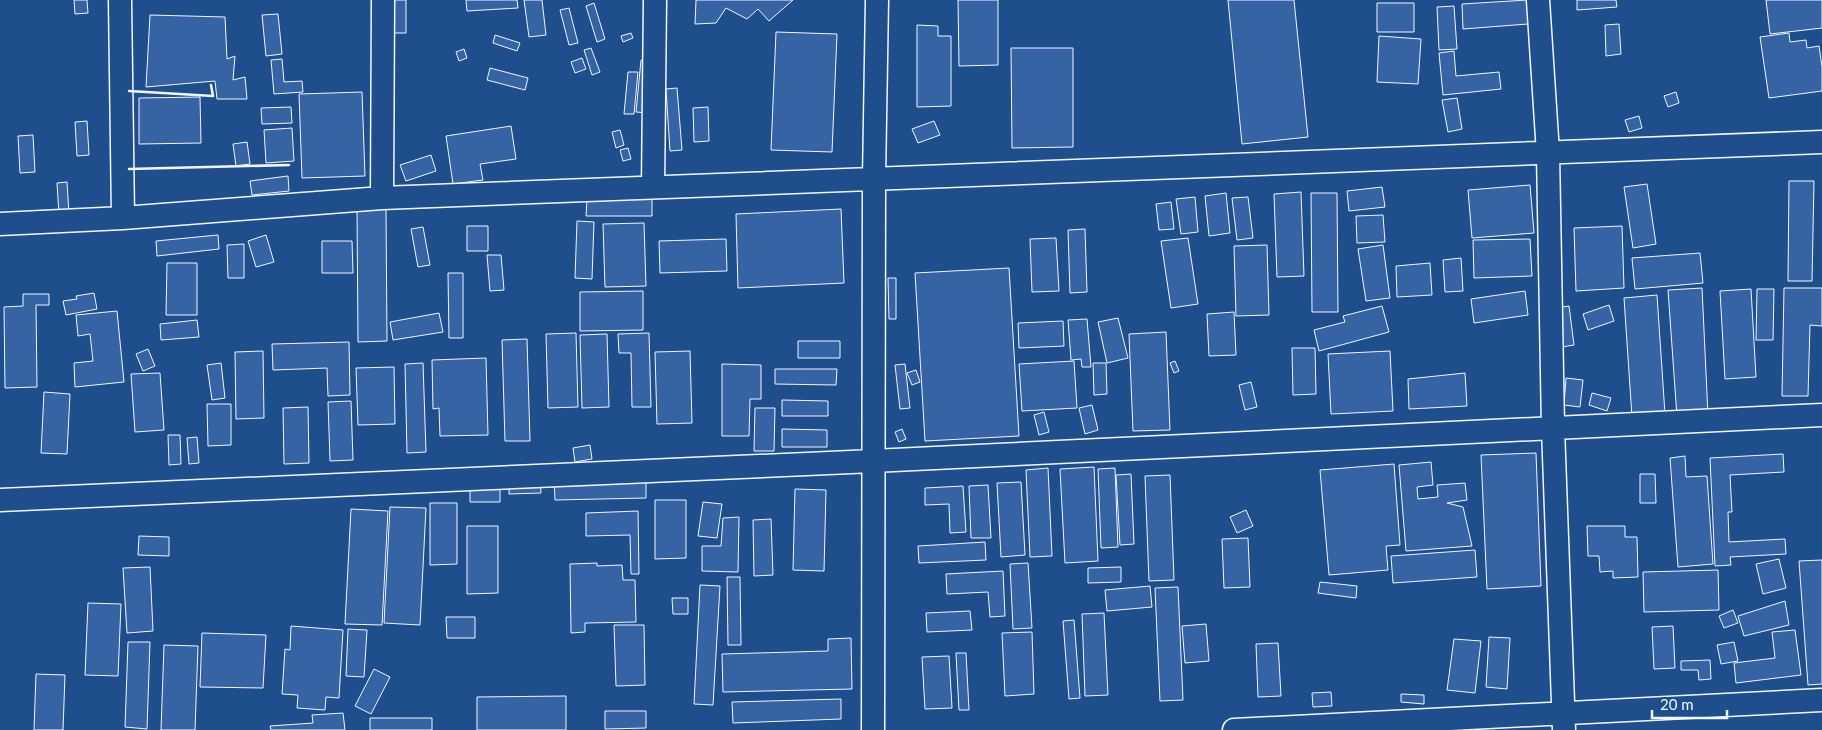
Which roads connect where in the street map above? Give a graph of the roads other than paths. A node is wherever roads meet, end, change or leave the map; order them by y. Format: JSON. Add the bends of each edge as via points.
{"nodes":[{"id":1,"x":120,"y":0,"type":"edge"},
{"id":2,"x":383,"y":0,"type":"edge"},
{"id":3,"x":655,"y":0,"type":"edge"},
{"id":4,"x":876,"y":0,"type":"edge"},
{"id":5,"x":1538,"y":0,"type":"edge"},
{"id":6,"x":1822,"y":142,"type":"edge"},
{"id":7,"x":1548,"y":153,"type":"junction"},
{"id":8,"x":874,"y":179,"type":"junction"},
{"id":9,"x":653,"y":187,"type":"junction"},
{"id":10,"x":382,"y":198,"type":"junction"},
{"id":11,"x":122,"y":218,"type":"junction"},
{"id":12,"x":0,"y":224,"type":"edge"},
{"id":13,"x":1822,"y":416,"type":"edge"},
{"id":14,"x":1553,"y":428,"type":"junction"},
{"id":15,"x":874,"y":461,"type":"junction"},
{"id":16,"x":0,"y":500,"type":"edge"},
{"id":17,"x":1822,"y":700,"type":"edge"},
{"id":18,"x":1563,"y":722,"type":"edge"},
{"id":19,"x":873,"y":730,"type":"edge"},
{"id":20,"x":1234,"y":730,"type":"edge"}],
"edges":[{"from":1,"to":11,"type":"street"},
{"from":2,"to":10,"type":"street"},
{"from":3,"to":9,"type":"street"},
{"from":4,"to":8,"type":"street"},
{"from":5,"to":7,"type":"street"},
{"from":6,"to":7,"type":"street"},
{"from":7,"to":8,"type":"street"},
{"from":7,"to":14,"type":"street"},
{"from":8,"to":9,"type":"street"},
{"from":8,"to":15,"type":"street"},
{"from":9,"to":10,"type":"street"},
{"from":10,"to":11,"type":"street"},
{"from":11,"to":12,"type":"street"},
{"from":13,"to":14,"type":"street"},
{"from":14,"to":15,"type":"street"},
{"from":14,"to":18,"type":"street"},
{"from":15,"to":16,"type":"street"},
{"from":15,"to":19,"type":"street"},
{"from":17,"to":18,"type":"street"},
{"from":18,"to":20,"type":"street"}]}
